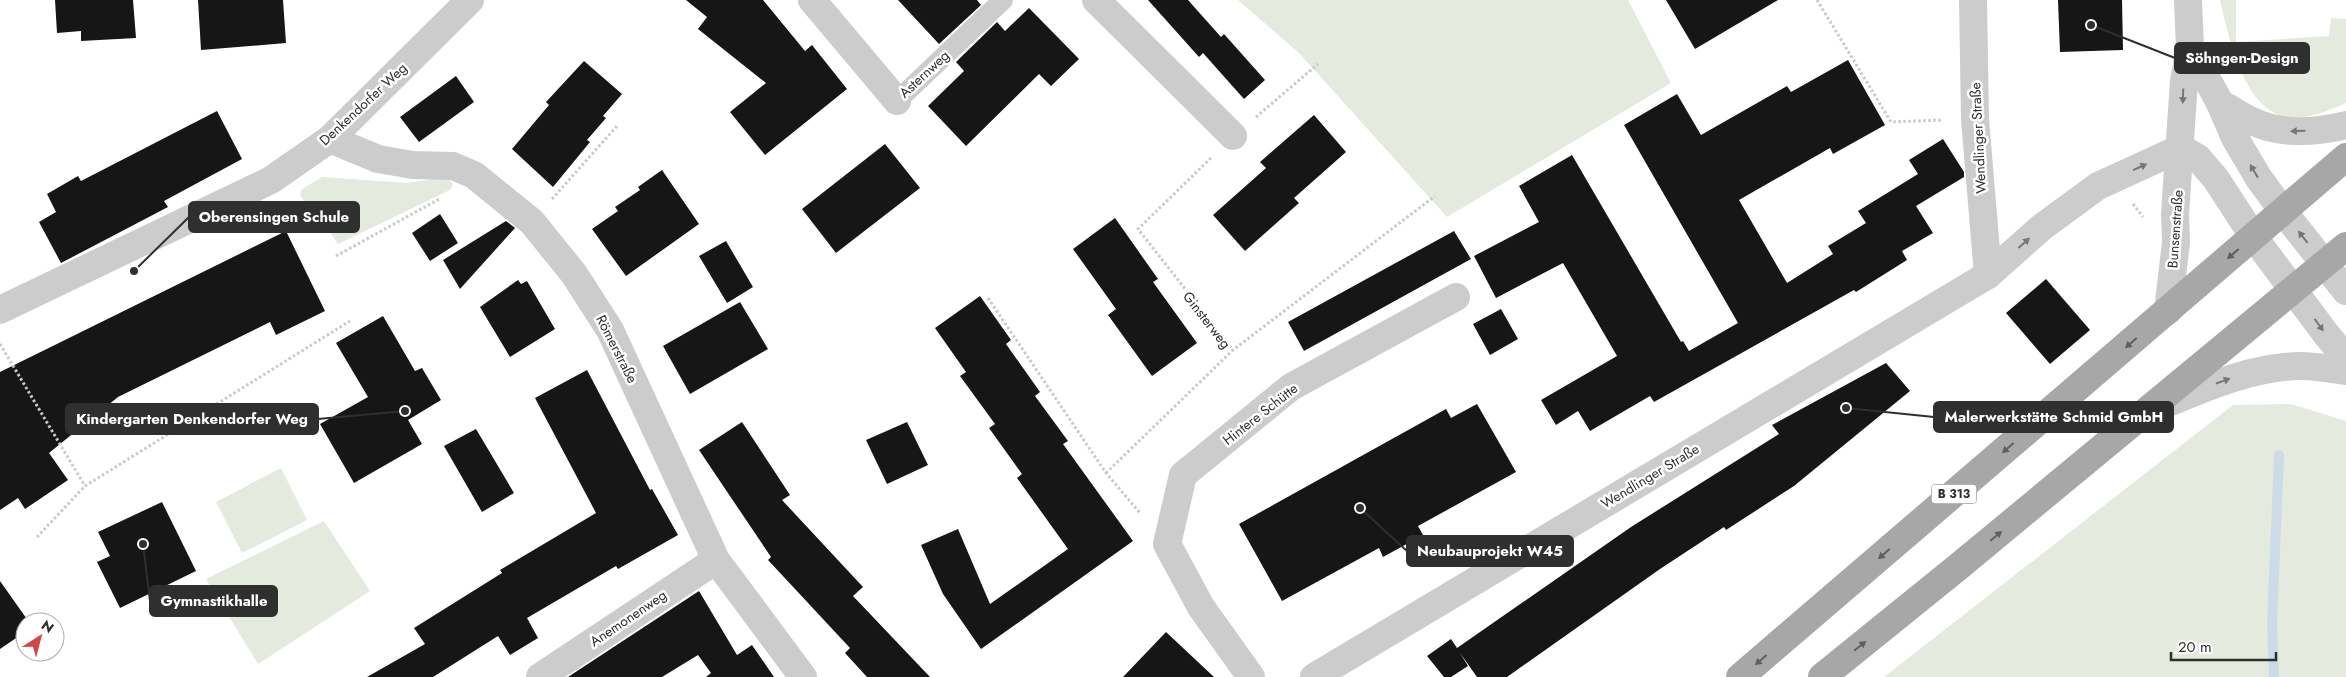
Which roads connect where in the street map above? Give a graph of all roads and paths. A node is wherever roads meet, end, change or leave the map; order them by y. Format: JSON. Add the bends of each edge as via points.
{"nodes":[{"id":1,"x":470,"y":0,"type":"edge"},
{"id":2,"x":812,"y":0,"type":"edge"},
{"id":3,"x":1003,"y":0,"type":"edge"},
{"id":4,"x":1096,"y":0,"type":"edge"},
{"id":5,"x":1816,"y":0,"type":"edge"},
{"id":6,"x":1973,"y":0,"type":"edge"},
{"id":7,"x":2188,"y":0,"type":"edge"},
{"id":8,"x":2190,"y":48,"type":"junction"},
{"id":9,"x":1318,"y":64,"type":"dead end"},
{"id":10,"x":897,"y":101,"type":"joint"},
{"id":11,"x":2220,"y":103,"type":"junction"},
{"id":12,"x":1264,"y":110,"type":"dead end"},
{"id":13,"x":1975,"y":119,"type":"junction"},
{"id":14,"x":2346,"y":125,"type":"edge"},
{"id":15,"x":617,"y":126,"type":"dead end"},
{"id":16,"x":1233,"y":136,"type":"dead end"},
{"id":17,"x":330,"y":139,"type":"junction"},
{"id":18,"x":2181,"y":148,"type":"junction"},
{"id":19,"x":2346,"y":157,"type":"edge"},
{"id":20,"x":474,"y":175,"type":"junction"},
{"id":21,"x":1188,"y":180,"type":"dead end"},
{"id":22,"x":1435,"y":196,"type":"dead end"},
{"id":23,"x":2282,"y":210,"type":"junction"},
{"id":24,"x":532,"y":222,"type":"junction"},
{"id":25,"x":2253,"y":236,"type":"junction"},
{"id":26,"x":2346,"y":246,"type":"edge"},
{"id":27,"x":336,"y":256,"type":"dead end"},
{"id":28,"x":2325,"y":264,"type":"junction"},
{"id":29,"x":1988,"y":275,"type":"junction"},
{"id":30,"x":2294,"y":291,"type":"junction"},
{"id":31,"x":2346,"y":291,"type":"edge"},
{"id":32,"x":1456,"y":297,"type":"dead end"},
{"id":33,"x":988,"y":298,"type":"dead end"},
{"id":34,"x":0,"y":310,"type":"edge"},
{"id":35,"x":2168,"y":311,"type":"junction"},
{"id":36,"x":350,"y":321,"type":"dead end"},
{"id":37,"x":0,"y":344,"type":"edge"},
{"id":38,"x":1233,"y":350,"type":"junction"},
{"id":39,"x":2346,"y":358,"type":"edge"},
{"id":40,"x":2346,"y":371,"type":"edge"},
{"id":41,"x":2145,"y":412,"type":"junction"},
{"id":42,"x":1106,"y":473,"type":"junction"},
{"id":43,"x":84,"y":486,"type":"junction"},
{"id":44,"x":37,"y":537,"type":"dead end"},
{"id":45,"x":1167,"y":544,"type":"junction"},
{"id":46,"x":716,"y":560,"type":"junction"},
{"id":47,"x":540,"y":677,"type":"edge"},
{"id":48,"x":803,"y":677,"type":"edge"},
{"id":49,"x":1250,"y":677,"type":"edge"},
{"id":50,"x":1314,"y":677,"type":"edge"},
{"id":51,"x":1740,"y":677,"type":"edge"},
{"id":52,"x":1822,"y":677,"type":"edge"}],
"edges":[{"from":1,"to":17,"type":"street","name":"Denkendorfer Weg"},
{"from":2,"to":10,"type":"street","name":"Asternweg"},
{"from":3,"to":10,"type":"lane","name":"Asternweg"},
{"from":4,"to":16,"type":"street"},
{"from":5,"to":13,"type":"path","via":[[1891,122]]},
{"from":6,"to":13,"type":"street","name":"Wendlinger Straße"},
{"from":7,"to":8,"type":"street","name":"Bunsenstraße"},
{"from":8,"to":11,"type":"street","name":"Bunsenstraße"},
{"from":8,"to":18,"type":"street","name":"Bunsenstraße","one_way":true,"via":[[2184,81]]},
{"from":9,"to":12,"type":"path"},
{"from":14,"to":11,"type":"street","one_way":true,"via":[[2290,131],[2255,123]]},
{"from":23,"to":11,"type":"street","name":"Bunsenstraße","one_way":true,"via":[[2235,138]]},
{"from":13,"to":29,"type":"street","name":"Wendlinger Straße"},
{"from":15,"to":24,"type":"path"},
{"from":17,"to":20,"type":"street","name":"Römerstraße","via":[[378,159],[413,165],[453,166]]},
{"from":17,"to":34,"type":"street","name":"Denkendorfer Weg","via":[[271,180]]},
{"from":18,"to":25,"type":"street","via":[[2198,158],[2216,179]]},
{"from":29,"to":18,"type":"street","name":"Wendlinger Straße","one_way":true,"via":[[2042,227],[2098,186]]},
{"from":18,"to":35,"type":"street","name":"Bunsenstraße"},
{"from":19,"to":23,"type":"main road","number":"B 313"},
{"from":20,"to":24,"type":"street","name":"Römerstraße"},
{"from":20,"to":27,"type":"path","via":[[454,191]]},
{"from":21,"to":38,"type":"path","name":"Ginsterweg","via":[[1138,229]]},
{"from":22,"to":38,"type":"path"},
{"from":23,"to":25,"type":"main road","number":"B 313"},
{"from":28,"to":23,"type":"street","name":"Bunsenstraße","one_way":true},
{"from":24,"to":46,"type":"street","name":"Römerstraße","via":[[574,274],[610,330]]},
{"from":25,"to":30,"type":"street"},
{"from":25,"to":35,"type":"main road","number":"B 313","one_way":true},
{"from":26,"to":28,"type":"main road"},
{"from":28,"to":30,"type":"main road"},
{"from":28,"to":31,"type":"street","name":"Bunsenstraße"},
{"from":29,"to":50,"type":"street","name":"Wendlinger Straße"},
{"from":30,"to":39,"type":"street","one_way":true},
{"from":30,"to":41,"type":"main road"},
{"from":32,"to":45,"type":"street","name":"Hintere Schütte","via":[[1291,388],[1183,475]]},
{"from":33,"to":42,"type":"path"},
{"from":35,"to":51,"type":"main road","number":"B 313","one_way":true},
{"from":36,"to":43,"type":"path"},
{"from":37,"to":43,"type":"path"},
{"from":38,"to":42,"type":"path","name":"Ginsterweg"},
{"from":41,"to":40,"type":"street","one_way":true,"via":[[2258,370],[2302,366]]},
{"from":52,"to":41,"type":"main road","one_way":true},
{"from":42,"to":45,"type":"path"},
{"from":43,"to":44,"type":"path"},
{"from":45,"to":49,"type":"street","via":[[1201,607]]},
{"from":46,"to":47,"type":"street","name":"Anemonenweg"},
{"from":46,"to":48,"type":"street","name":"Römerstraße"}]}
